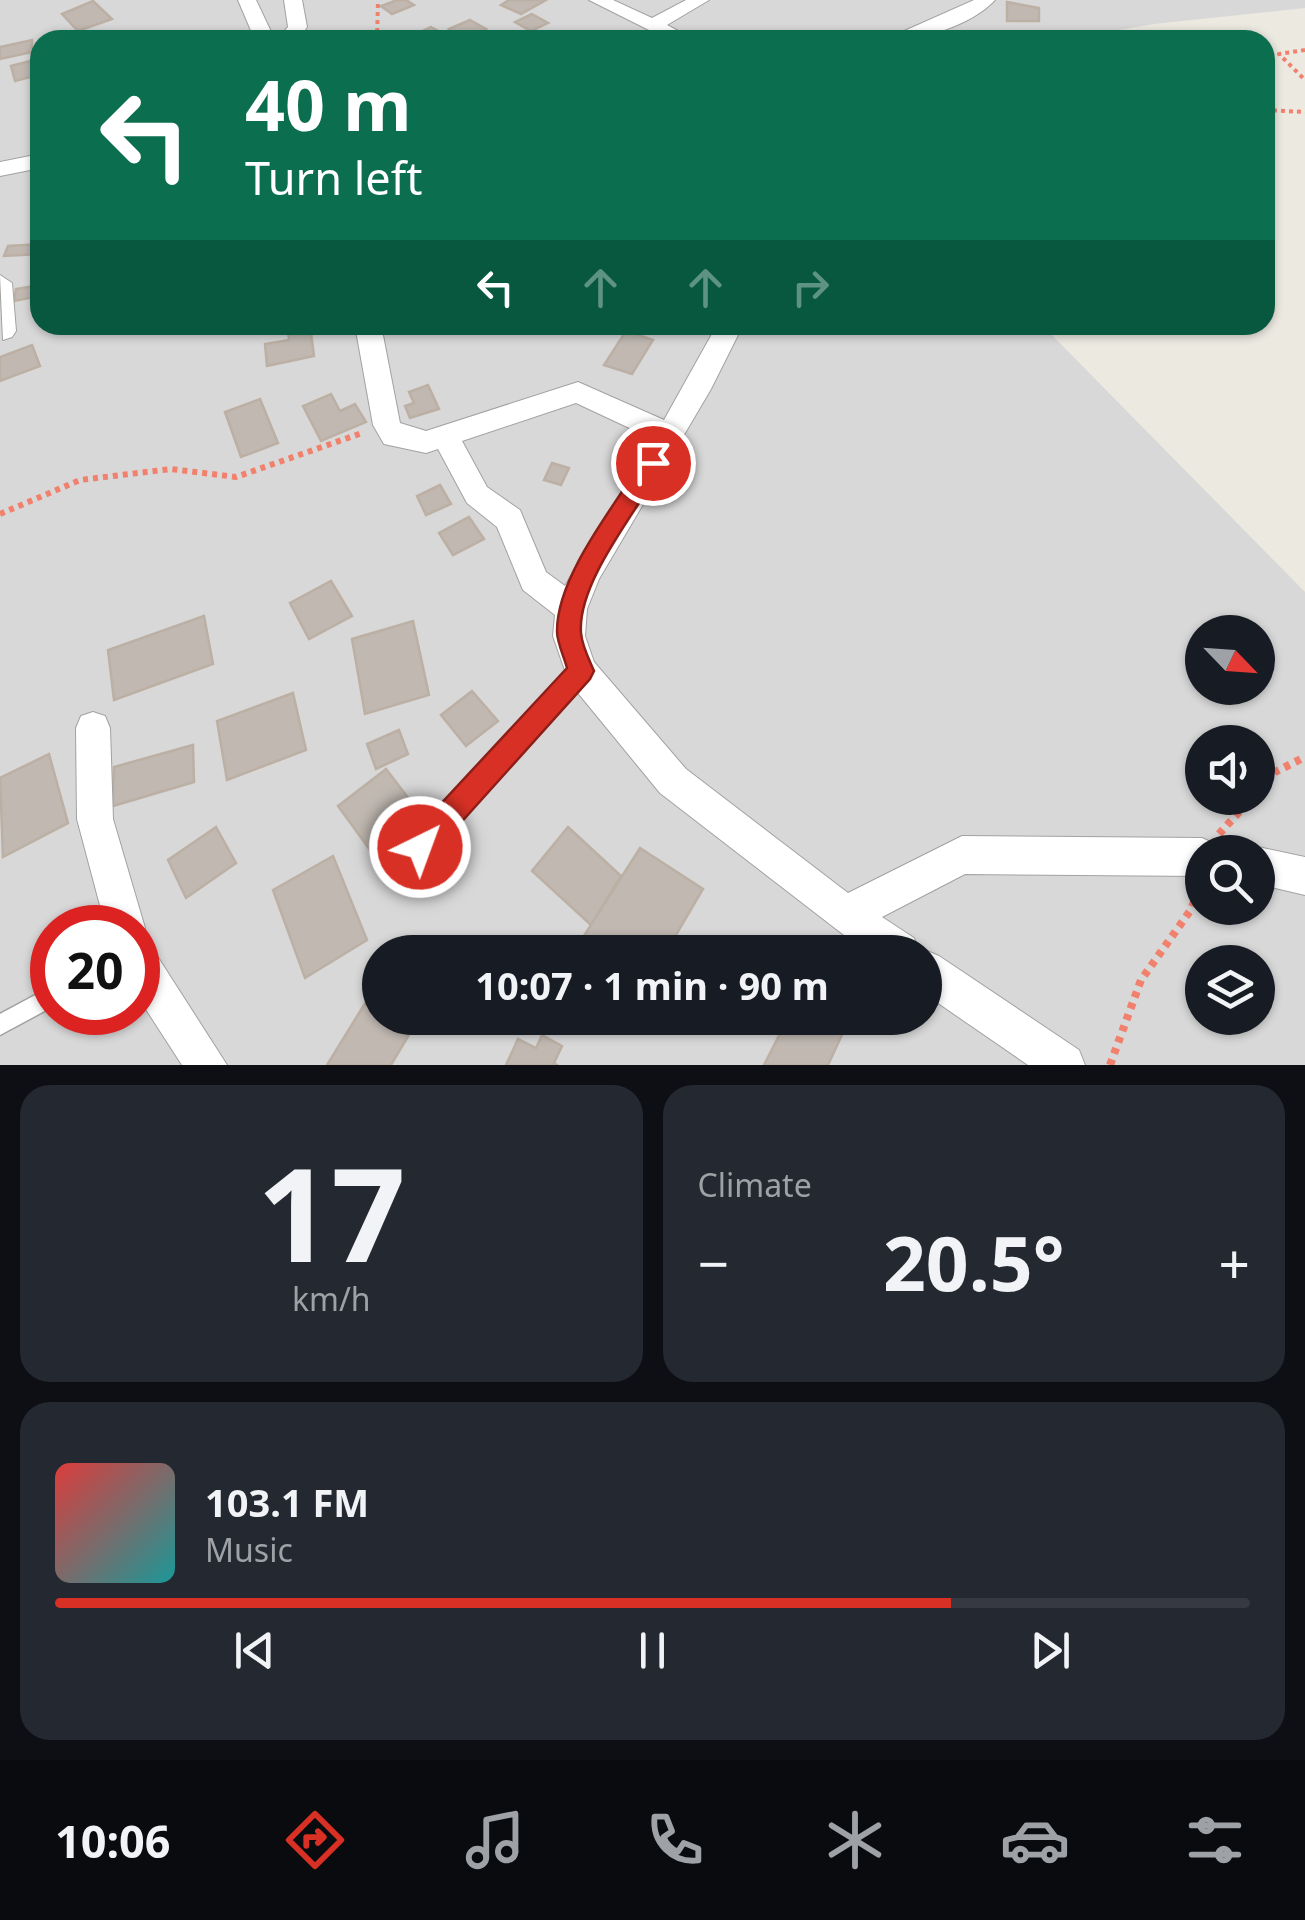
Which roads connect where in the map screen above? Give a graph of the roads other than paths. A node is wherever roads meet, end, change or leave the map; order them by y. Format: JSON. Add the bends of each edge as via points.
{"nodes":[{"id":1,"x":247,"y":0,"type":"edge"},
{"id":2,"x":293,"y":0,"type":"edge"},
{"id":3,"x":598,"y":0,"type":"edge"},
{"id":4,"x":700,"y":0,"type":"edge"},
{"id":5,"x":986,"y":0,"type":"edge"},
{"id":6,"x":653,"y":25,"type":"junction"},
{"id":7,"x":260,"y":30,"type":"edge"},
{"id":8,"x":299,"y":30,"type":"edge"},
{"id":9,"x":664,"y":30,"type":"edge"},
{"id":10,"x":922,"y":30,"type":"edge"},
{"id":11,"x":30,"y":163,"type":"edge"},
{"id":12,"x":0,"y":169,"type":"edge"},
{"id":13,"x":0,"y":283,"type":"edge"},
{"id":14,"x":3,"y":331,"type":"dead end"},
{"id":15,"x":370,"y":335,"type":"edge"},
{"id":16,"x":725,"y":335,"type":"edge"},
{"id":17,"x":670,"y":435,"type":"junction"},
{"id":18,"x":444,"y":436,"type":"junction"},
{"id":19,"x":571,"y":609,"type":"junction"},
{"id":20,"x":581,"y":671,"type":"junction"},
{"id":21,"x":93,"y":728,"type":"dead end"},
{"id":22,"x":1185,"y":850,"type":"edge"},
{"id":23,"x":1275,"y":870,"type":"edge"},
{"id":24,"x":394,"y":876,"type":"dead end"},
{"id":25,"x":1305,"y":876,"type":"edge"},
{"id":26,"x":120,"y":905,"type":"edge"},
{"id":27,"x":844,"y":915,"type":"junction"},
{"id":28,"x":874,"y":935,"type":"edge"},
{"id":29,"x":942,"y":982,"type":"edge"},
{"id":30,"x":160,"y":995,"type":"edge"},
{"id":31,"x":30,"y":1008,"type":"edge"},
{"id":32,"x":0,"y":1025,"type":"edge"},
{"id":33,"x":206,"y":1065,"type":"edge"},
{"id":34,"x":1064,"y":1065,"type":"edge"}],
"edges":[{"from":1,"to":7,"type":"street"},
{"from":2,"to":8,"type":"street"},
{"from":3,"to":6,"type":"street"},
{"from":4,"to":6,"type":"street"},
{"from":5,"to":10,"type":"street"},
{"from":6,"to":9,"type":"street"},
{"from":11,"to":12,"type":"street"},
{"from":13,"to":14,"type":"street"},
{"from":15,"to":18,"type":"street","via":[[394,436],[426,442]]},
{"from":16,"to":17,"type":"street"},
{"from":17,"to":18,"type":"street","via":[[578,392]]},
{"from":17,"to":19,"type":"street","via":[[585,574]]},
{"from":18,"to":19,"type":"street","via":[[477,495],[509,519],[534,581]]},
{"from":19,"to":20,"type":"street","via":[[569,636]]},
{"from":20,"to":24,"type":"lane"},
{"from":20,"to":27,"type":"street","via":[[673,781]]},
{"from":21,"to":26,"type":"street","via":[[96,819]]},
{"from":22,"to":27,"type":"street","via":[[962,855]]},
{"from":23,"to":25,"type":"street"},
{"from":27,"to":28,"type":"street"},
{"from":29,"to":34,"type":"street"},
{"from":30,"to":33,"type":"street"},
{"from":31,"to":32,"type":"lane"}]}
